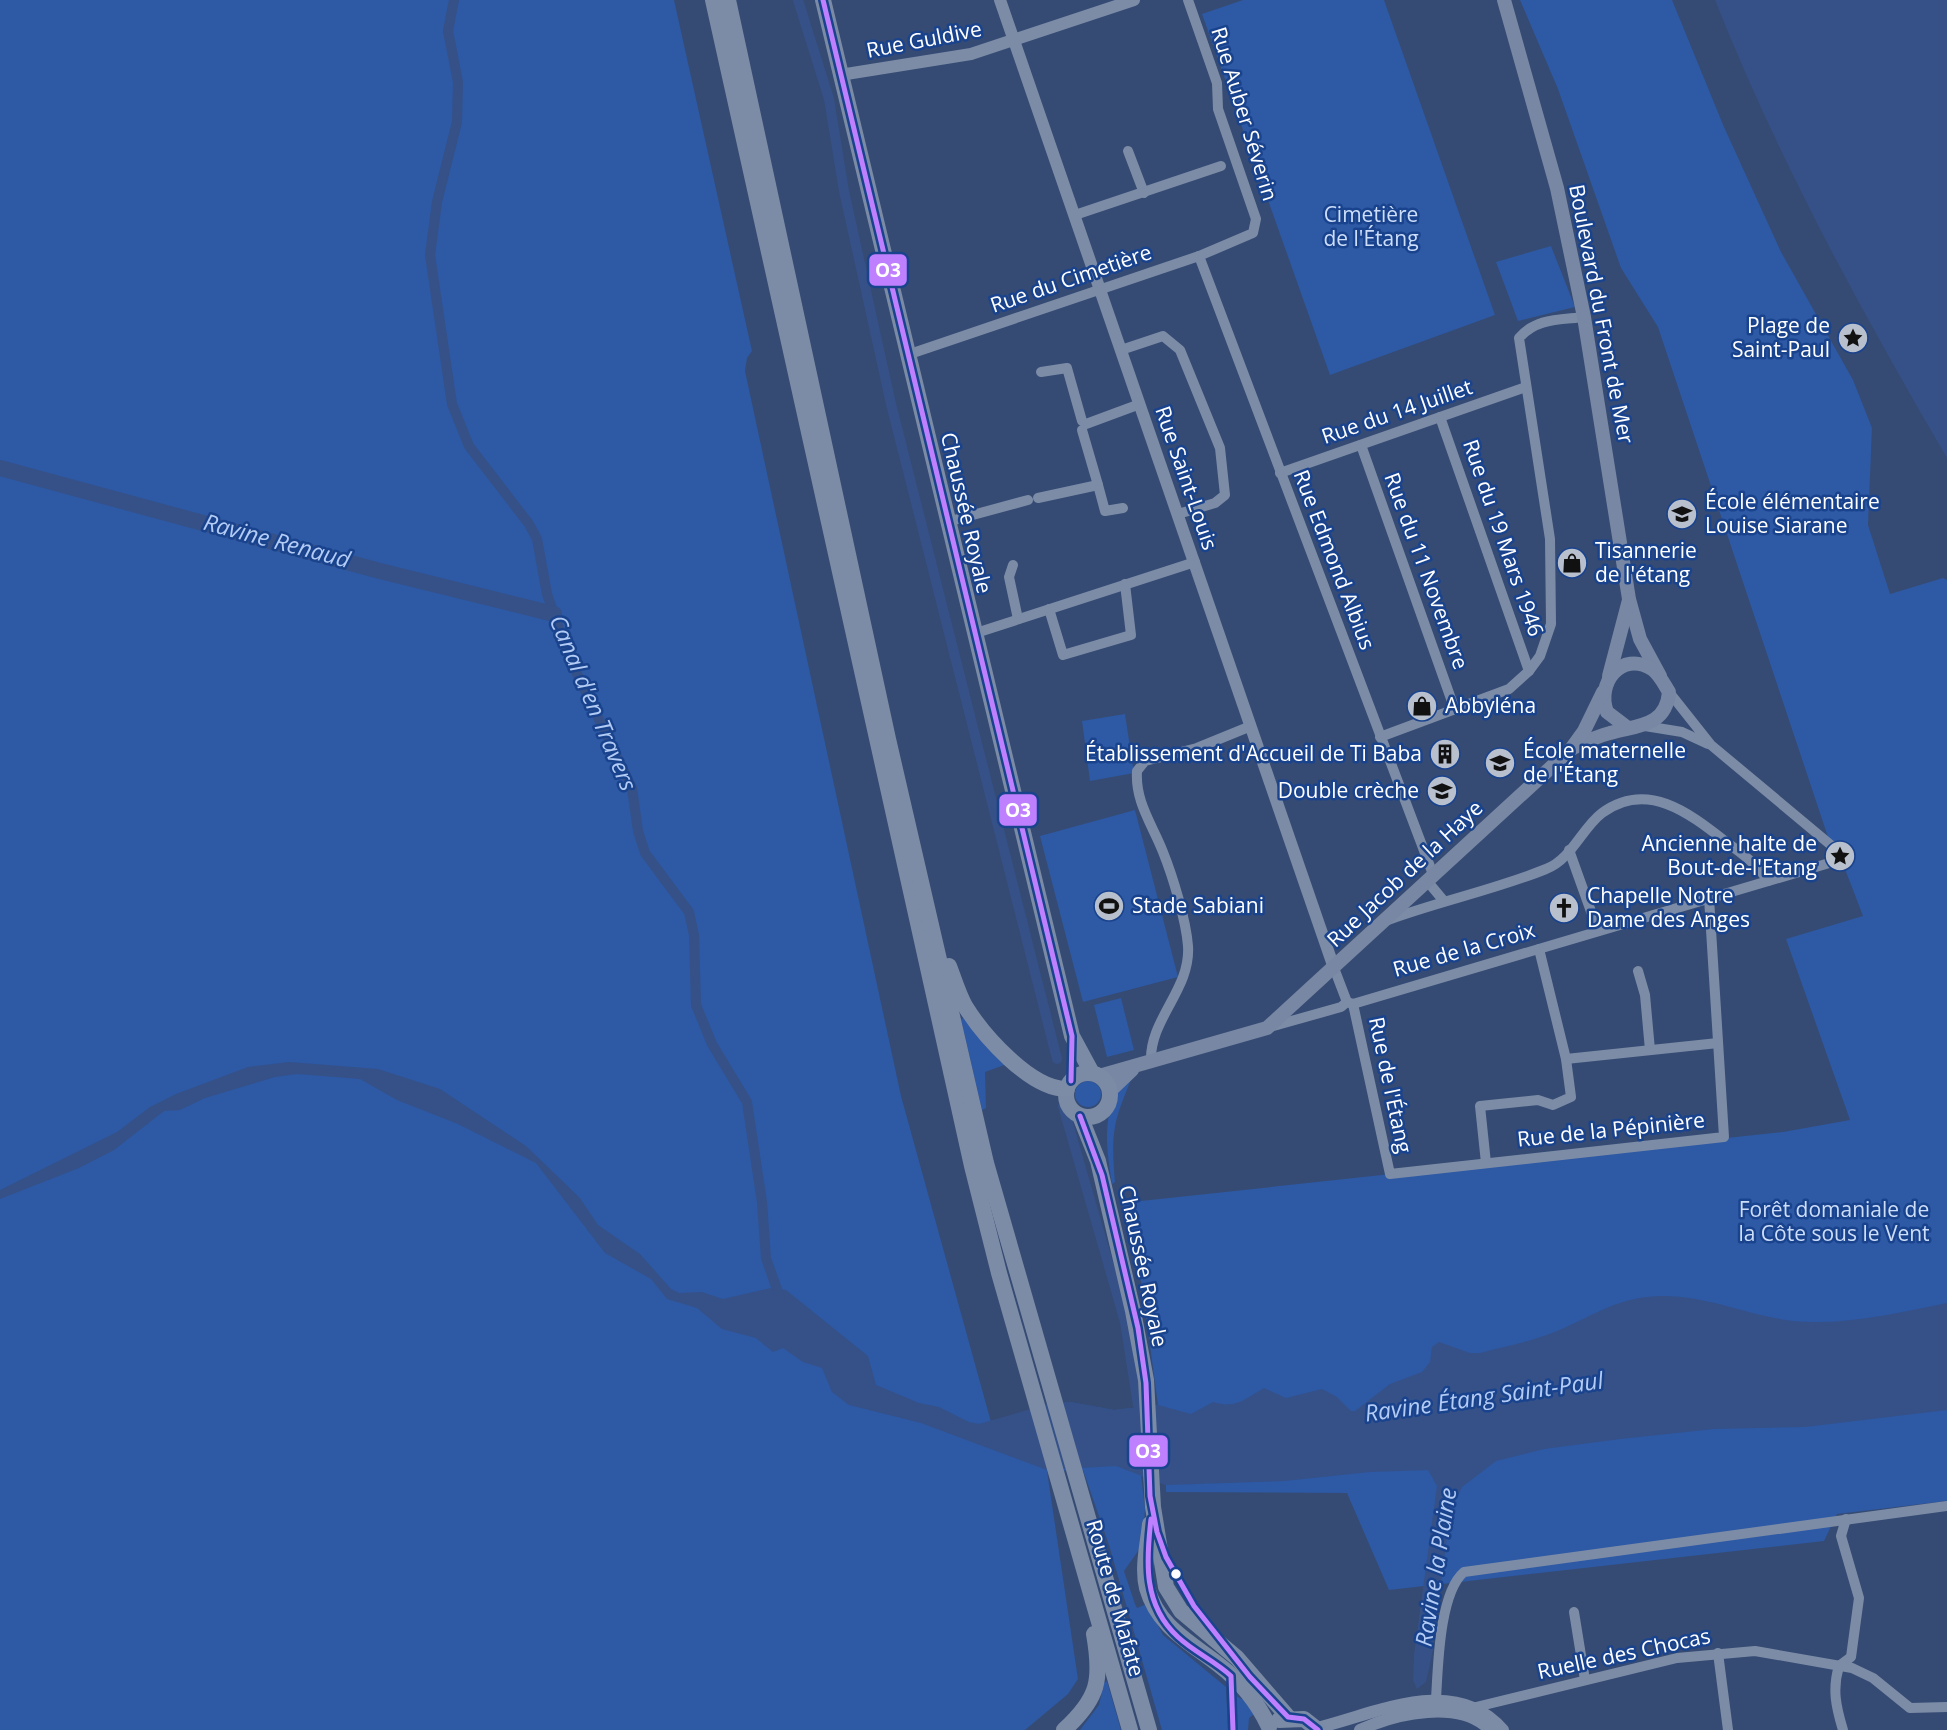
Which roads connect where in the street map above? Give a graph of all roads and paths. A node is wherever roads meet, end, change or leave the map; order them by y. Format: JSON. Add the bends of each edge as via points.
{"nodes":[{"id":1,"x":713,"y":0,"type":"edge"},
{"id":2,"x":727,"y":0,"type":"edge"},
{"id":3,"x":823,"y":0,"type":"edge"},
{"id":4,"x":1000,"y":0,"type":"edge"},
{"id":5,"x":1134,"y":0,"type":"edge"},
{"id":6,"x":1188,"y":0,"type":"edge"},
{"id":7,"x":1505,"y":0,"type":"edge"},
{"id":8,"x":1013,"y":39,"type":"junction"},
{"id":9,"x":840,"y":75,"type":"junction"},
{"id":10,"x":1128,"y":150,"type":"dead end"},
{"id":11,"x":1221,"y":166,"type":"dead end"},
{"id":12,"x":1144,"y":193,"type":"junction"},
{"id":13,"x":1075,"y":215,"type":"junction"},
{"id":14,"x":1247,"y":237,"type":"joint"},
{"id":15,"x":1199,"y":256,"type":"junction"},
{"id":16,"x":1100,"y":290,"type":"junction"},
{"id":17,"x":1584,"y":317,"type":"junction"},
{"id":18,"x":1121,"y":351,"type":"junction"},
{"id":19,"x":907,"y":355,"type":"junction"},
{"id":20,"x":1041,"y":372,"type":"dead end"},
{"id":21,"x":1526,"y":387,"type":"junction"},
{"id":22,"x":1140,"y":404,"type":"junction"},
{"id":23,"x":1440,"y":417,"type":"junction"},
{"id":24,"x":1083,"y":425,"type":"junction"},
{"id":25,"x":1361,"y":445,"type":"junction"},
{"id":26,"x":1280,"y":473,"type":"junction"},
{"id":27,"x":1098,"y":485,"type":"junction"},
{"id":28,"x":1123,"y":508,"type":"dead end"},
{"id":29,"x":1178,"y":514,"type":"junction"},
{"id":30,"x":947,"y":523,"type":"junction"},
{"id":31,"x":1195,"y":562,"type":"junction"},
{"id":32,"x":1013,"y":565,"type":"dead end"},
{"id":33,"x":1125,"y":584,"type":"junction"},
{"id":34,"x":1629,"y":598,"type":"junction"},
{"id":35,"x":1049,"y":609,"type":"junction"},
{"id":36,"x":1018,"y":619,"type":"junction"},
{"id":37,"x":973,"y":634,"type":"junction"},
{"id":38,"x":1529,"y":671,"type":"junction"},
{"id":39,"x":1609,"y":676,"type":"junction"},
{"id":40,"x":1660,"y":676,"type":"junction"},
{"id":41,"x":1603,"y":691,"type":"junction"},
{"id":42,"x":1669,"y":692,"type":"junction"},
{"id":43,"x":1455,"y":710,"type":"junction"},
{"id":44,"x":1251,"y":726,"type":"junction"},
{"id":45,"x":1645,"y":726,"type":"junction"},
{"id":46,"x":1628,"y":728,"type":"junction"},
{"id":47,"x":1380,"y":737,"type":"junction"},
{"id":48,"x":1711,"y":745,"type":"junction"},
{"id":49,"x":1571,"y":749,"type":"junction"},
{"id":50,"x":1569,"y":850,"type":"junction"},
{"id":51,"x":1431,"y":880,"type":"junction"},
{"id":52,"x":1768,"y":881,"type":"junction"},
{"id":53,"x":1709,"y":898,"type":"junction"},
{"id":54,"x":1443,"y":900,"type":"junction"},
{"id":55,"x":929,"y":908,"type":"junction"},
{"id":56,"x":1388,"y":920,"type":"junction"},
{"id":57,"x":1598,"y":931,"type":"junction"},
{"id":58,"x":1539,"y":950,"type":"junction"},
{"id":59,"x":1334,"y":968,"type":"junction"},
{"id":60,"x":1638,"y":971,"type":"dead end"},
{"id":61,"x":1350,"y":1003,"type":"junction"},
{"id":62,"x":1266,"y":1028,"type":"junction"},
{"id":63,"x":1072,"y":1035,"type":"junction"},
{"id":64,"x":1718,"y":1043,"type":"junction"},
{"id":65,"x":1650,"y":1050,"type":"junction"},
{"id":66,"x":1566,"y":1059,"type":"junction"},
{"id":67,"x":1144,"y":1064,"type":"junction"},
{"id":68,"x":1096,"y":1074,"type":"junction"},
{"id":69,"x":1069,"y":1085,"type":"junction"},
{"id":70,"x":1110,"y":1091,"type":"junction"},
{"id":71,"x":1101,"y":1113,"type":"junction"},
{"id":72,"x":1080,"y":1116,"type":"junction"},
{"id":73,"x":1098,"y":1161,"type":"junction"},
{"id":74,"x":1486,"y":1163,"type":"junction"},
{"id":75,"x":1390,"y":1174,"type":"joint"},
{"id":76,"x":1041,"y":1385,"type":"junction"},
{"id":77,"x":1947,"y":1506,"type":"edge"},
{"id":78,"x":1153,"y":1507,"type":"junction"},
{"id":79,"x":1846,"y":1519,"type":"junction"},
{"id":80,"x":1078,"y":1546,"type":"junction"},
{"id":81,"x":1574,"y":1612,"type":"dead end"},
{"id":82,"x":1718,"y":1653,"type":"junction"},
{"id":83,"x":1839,"y":1666,"type":"junction"},
{"id":84,"x":1585,"y":1680,"type":"junction"},
{"id":85,"x":1436,"y":1699,"type":"junction"},
{"id":86,"x":1476,"y":1707,"type":"junction"},
{"id":87,"x":1947,"y":1707,"type":"edge"},
{"id":88,"x":1288,"y":1717,"type":"junction"},
{"id":89,"x":1268,"y":1729,"type":"edge"},
{"id":90,"x":1318,"y":1729,"type":"edge"},
{"id":91,"x":1064,"y":1730,"type":"edge"},
{"id":92,"x":1130,"y":1730,"type":"edge"},
{"id":93,"x":1149,"y":1730,"type":"edge"},
{"id":94,"x":1360,"y":1730,"type":"edge"},
{"id":95,"x":1490,"y":1730,"type":"edge"},
{"id":96,"x":1503,"y":1730,"type":"edge"},
{"id":97,"x":1728,"y":1730,"type":"edge"},
{"id":98,"x":1843,"y":1730,"type":"edge"}],
"edges":[{"from":1,"to":76,"type":"highway","via":[[950,1074],[999,1273]]},
{"from":2,"to":55,"type":"highway"},
{"from":3,"to":9,"type":"main road","name":"Chaussée Royale"},
{"from":4,"to":8,"type":"street","name":"Rue Saint-Louis"},
{"from":5,"to":8,"type":"street","name":"Rue Guldive"},
{"from":6,"to":14,"type":"street","name":"Rue Auber Séverin","via":[[1217,83],[1218,109],[1256,219],[1253,233]]},
{"from":7,"to":17,"type":"main road","name":"Boulevard du Front de Mer","via":[[1557,188]]},
{"from":8,"to":9,"type":"street","name":"Rue Guldive","via":[[958,57]]},
{"from":8,"to":13,"type":"street","name":"Rue Saint-Louis"},
{"from":9,"to":19,"type":"main road","name":"Chaussée Royale"},
{"from":10,"to":12,"type":"street"},
{"from":11,"to":12,"type":"street","name":"Rue Auber Séverin"},
{"from":12,"to":13,"type":"street","name":"Rue Auber Séverin"},
{"from":13,"to":16,"type":"street","name":"Rue Saint-Louis"},
{"from":14,"to":15,"type":"street","name":"Rue du Cimetière"},
{"from":15,"to":16,"type":"street","name":"Rue du Cimetière"},
{"from":15,"to":26,"type":"street","name":"Rue Edmond Albius"},
{"from":16,"to":18,"type":"street","name":"Rue Saint-Louis"},
{"from":16,"to":19,"type":"street","name":"Rue du Cimetière"},
{"from":17,"to":21,"type":"street","via":[[1529,326],[1519,338]]},
{"from":17,"to":34,"type":"main road","name":"Boulevard du Front de Mer"},
{"from":18,"to":22,"type":"street","name":"Rue Saint-Louis"},
{"from":18,"to":29,"type":"street","via":[[1163,336],[1174,342],[1220,448],[1225,495],[1215,503]]},
{"from":19,"to":30,"type":"main road","name":"Chaussée Royale"},
{"from":20,"to":24,"type":"street","via":[[1067,368]]},
{"from":21,"to":23,"type":"street","name":"Rue du 14 Juillet"},
{"from":21,"to":38,"type":"street","via":[[1550,539],[1553,591],[1551,624],[1540,656]]},
{"from":22,"to":24,"type":"street"},
{"from":22,"to":29,"type":"street","name":"Rue Saint-Louis"},
{"from":23,"to":25,"type":"street","name":"Rue du 14 Juillet"},
{"from":23,"to":38,"type":"street","name":"Rue du 19 Mars 1946"},
{"from":24,"to":27,"type":"street"},
{"from":25,"to":26,"type":"street","name":"Rue du 14 Juillet"},
{"from":25,"to":43,"type":"street","name":"Rue du 11 Novembre"},
{"from":26,"to":47,"type":"street","name":"Rue Edmond Albius"},
{"from":27,"to":28,"type":"street","via":[[1105,511]]},
{"from":27,"to":30,"type":"street"},
{"from":29,"to":31,"type":"street","name":"Rue Saint-Louis"},
{"from":30,"to":37,"type":"main road","name":"Chaussée Royale"},
{"from":31,"to":33,"type":"street"},
{"from":31,"to":44,"type":"street","name":"Rue Saint-Louis"},
{"from":32,"to":36,"type":"street","via":[[1009,577]]},
{"from":33,"to":35,"type":"street"},
{"from":33,"to":35,"type":"street","via":[[1131,635],[1063,655]]},
{"from":34,"to":39,"type":"main road","name":"Boulevard du Front de Mer"},
{"from":34,"to":40,"type":"main road","name":"Boulevard du Front de Mer","via":[[1640,639]]},
{"from":35,"to":36,"type":"street"},
{"from":36,"to":37,"type":"street"},
{"from":37,"to":63,"type":"main road","name":"Chaussée Royale"},
{"from":38,"to":43,"type":"street","via":[[1508,689]]},
{"from":39,"to":40,"type":"main road","via":[[1631,664]]},
{"from":39,"to":41,"type":"main road"},
{"from":40,"to":42,"type":"main road"},
{"from":41,"to":46,"type":"main road","via":[[1607,712]]},
{"from":41,"to":49,"type":"main road","name":"Rue Jacob de la Haye"},
{"from":42,"to":45,"type":"main road","via":[[1662,713]]},
{"from":42,"to":48,"type":"street","name":"Rue de la Croix"},
{"from":43,"to":47,"type":"street"},
{"from":44,"to":59,"type":"street","name":"Rue Saint-Louis"},
{"from":44,"to":67,"type":"street","via":[[1197,748],[1145,761],[1137,771],[1138,796],[1163,853],[1188,947],[1184,977]]},
{"from":45,"to":46,"type":"main road"},
{"from":45,"to":48,"type":"street","name":"Rue de la Croix","via":[[1682,732]]},
{"from":46,"to":49,"type":"main road","name":"Rue Jacob de la Haye"},
{"from":47,"to":51,"type":"street","name":"Rue Edmond Albius"},
{"from":48,"to":52,"type":"street","name":"Rue de la Croix","via":[[1840,856]]},
{"from":49,"to":51,"type":"main road","name":"Rue Jacob de la Haye"},
{"from":50,"to":52,"type":"street","via":[[1600,814],[1620,802],[1664,801],[1686,811],[1738,850]]},
{"from":50,"to":54,"type":"street","via":[[1547,869]]},
{"from":50,"to":57,"type":"street"},
{"from":51,"to":54,"type":"street","name":"Rue Edmond Albius"},
{"from":51,"to":56,"type":"main road","name":"Rue Jacob de la Haye"},
{"from":52,"to":53,"type":"street","name":"Rue de la Croix"},
{"from":53,"to":57,"type":"street","name":"Rue de la Croix"},
{"from":53,"to":64,"type":"street","name":"Rue de la Pépinière"},
{"from":54,"to":56,"type":"street"},
{"from":55,"to":69,"type":"highway","via":[[960,996],[972,1016],[1030,1075],[1051,1088]]},
{"from":55,"to":76,"type":"highway"},
{"from":56,"to":59,"type":"main road","name":"Rue Jacob de la Haye"},
{"from":57,"to":58,"type":"street","name":"Rue de la Croix"},
{"from":58,"to":61,"type":"street","name":"Rue de la Croix"},
{"from":58,"to":66,"type":"street"},
{"from":59,"to":61,"type":"street","name":"Rue de l'Étang"},
{"from":59,"to":62,"type":"main road","name":"Rue Jacob de la Haye"},
{"from":60,"to":65,"type":"street"},
{"from":61,"to":62,"type":"street","name":"Rue de la Croix"},
{"from":61,"to":75,"type":"street","name":"Rue de l'Étang"},
{"from":62,"to":67,"type":"main road","name":"Rue de la Croix"},
{"from":63,"to":68,"type":"main road","name":"Chaussée Royale"},
{"from":63,"to":69,"type":"main road","name":"Chaussée Royale"},
{"from":64,"to":65,"type":"street"},
{"from":64,"to":74,"type":"street","name":"Rue de la Pépinière","via":[[1724,1137]]},
{"from":65,"to":66,"type":"street"},
{"from":66,"to":74,"type":"street","via":[[1571,1097],[1553,1105],[1538,1100],[1480,1106]]},
{"from":67,"to":68,"type":"main road","name":"Rue de la Croix"},
{"from":67,"to":70,"type":"main road","name":"Rue de la Croix"},
{"from":68,"to":69,"type":"main road","via":[[1084,1073]]},
{"from":68,"to":70,"type":"main road"},
{"from":69,"to":72,"type":"main road","via":[[1070,1108]]},
{"from":70,"to":71,"type":"main road","via":[[1109,1103]]},
{"from":71,"to":72,"type":"main road"},
{"from":71,"to":73,"type":"main road","name":"Chaussée Royale"},
{"from":72,"to":73,"type":"main road","name":"Chaussée Royale"},
{"from":73,"to":78,"type":"main road","name":"Chaussée Royale","via":[[1146,1380]]},
{"from":74,"to":75,"type":"street","name":"Rue de la Pépinière"},
{"from":76,"to":80,"type":"highway","name":"Route de Mafate","via":[[1058,1479]]},
{"from":76,"to":93,"type":"highway","name":"Route de Mafate","via":[[1084,1504]]},
{"from":77,"to":79,"type":"street"},
{"from":78,"to":88,"type":"main road","via":[[1162,1576],[1174,1601],[1237,1658]]},
{"from":78,"to":89,"type":"main road","via":[[1145,1576],[1152,1602],[1178,1636],[1231,1676],[1257,1705]]},
{"from":79,"to":83,"type":"street","via":[[1841,1536],[1858,1598],[1850,1657]]},
{"from":79,"to":85,"type":"street","via":[[1464,1572],[1453,1587],[1438,1645]]},
{"from":80,"to":91,"type":"highway","via":[[1099,1676],[1092,1700]]},
{"from":80,"to":92,"type":"highway","name":"Route de Mafate"},
{"from":81,"to":84,"type":"street"},
{"from":82,"to":83,"type":"street","name":"Ruelle des Chocas","via":[[1755,1651]]},
{"from":82,"to":84,"type":"street","name":"Ruelle des Chocas"},
{"from":82,"to":97,"type":"street"},
{"from":83,"to":87,"type":"street","name":"Ruelle des Chocas","via":[[1864,1672],[1910,1707]]},
{"from":83,"to":98,"type":"street","via":[[1834,1684]]},
{"from":84,"to":86,"type":"street","name":"Ruelle des Chocas"},
{"from":85,"to":86,"type":"street"},
{"from":85,"to":90,"type":"street"},
{"from":86,"to":96,"type":"street"},
{"from":88,"to":89,"type":"main road"},
{"from":88,"to":90,"type":"main road","via":[[1304,1719]]},
{"from":94,"to":95,"type":"street","via":[[1450,1710],[1472,1716]]}]}
